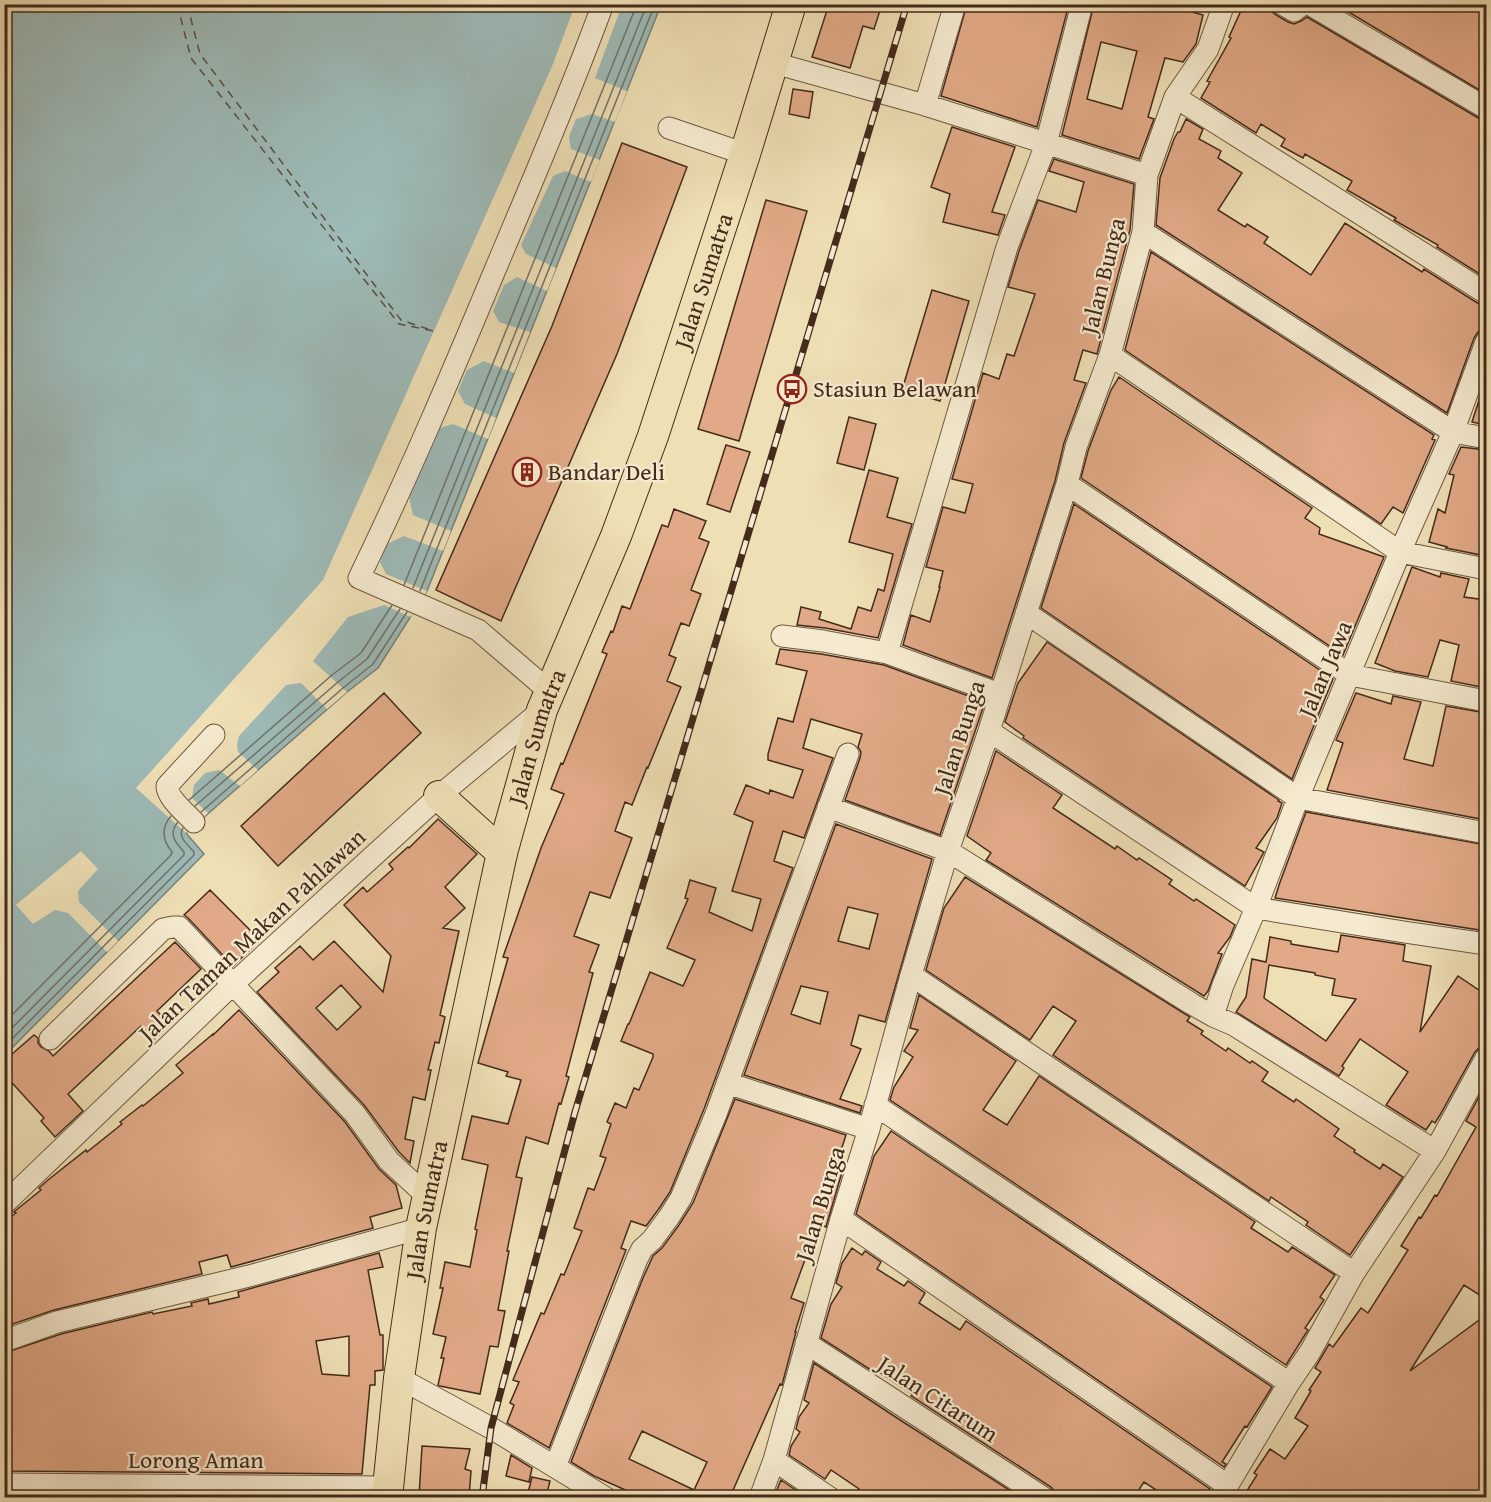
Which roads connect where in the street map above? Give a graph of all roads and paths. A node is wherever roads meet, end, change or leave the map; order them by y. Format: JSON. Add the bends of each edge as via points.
{"nodes":[{"id":1,"x":603,"y":4,"type":"edge"},
{"id":2,"x":791,"y":4,"type":"edge"},
{"id":3,"x":955,"y":4,"type":"edge"},
{"id":4,"x":1082,"y":4,"type":"edge"},
{"id":5,"x":1224,"y":4,"type":"edge"},
{"id":6,"x":1282,"y":4,"type":"edge"},
{"id":7,"x":1303,"y":4,"type":"edge"},
{"id":8,"x":1308,"y":4,"type":"edge"},
{"id":9,"x":774,"y":63,"type":"junction"},
{"id":10,"x":1174,"y":97,"type":"junction"},
{"id":11,"x":925,"y":105,"type":"junction"},
{"id":12,"x":1486,"y":108,"type":"edge"},
{"id":13,"x":669,"y":128,"type":"dead end"},
{"id":14,"x":1046,"y":144,"type":"junction"},
{"id":15,"x":745,"y":154,"type":"junction"},
{"id":16,"x":1147,"y":175,"type":"junction"},
{"id":17,"x":1143,"y":232,"type":"junction"},
{"id":18,"x":1486,"y":293,"type":"edge"},
{"id":19,"x":1486,"y":342,"type":"edge"},
{"id":20,"x":1110,"y":355,"type":"junction"},
{"id":21,"x":1453,"y":432,"type":"junction"},
{"id":22,"x":1486,"y":438,"type":"edge"},
{"id":23,"x":1067,"y":484,"type":"junction"},
{"id":24,"x":1400,"y":552,"type":"junction"},
{"id":25,"x":1486,"y":569,"type":"edge"},
{"id":26,"x":1026,"y":613,"type":"junction"},
{"id":27,"x":782,"y":636,"type":"dead end"},
{"id":28,"x":887,"y":653,"type":"junction"},
{"id":29,"x":1350,"y":675,"type":"junction"},
{"id":30,"x":1000,"y":694,"type":"junction"},
{"id":31,"x":545,"y":701,"type":"junction"},
{"id":32,"x":1486,"y":701,"type":"edge"},
{"id":33,"x":988,"y":731,"type":"junction"},
{"id":34,"x":214,"y":735,"type":"dead end"},
{"id":35,"x":848,"y":754,"type":"dead end"},
{"id":36,"x":439,"y":796,"type":"junction"},
{"id":37,"x":1298,"y":798,"type":"junction"},
{"id":38,"x":828,"y":807,"type":"junction"},
{"id":39,"x":194,"y":822,"type":"dead end"},
{"id":40,"x":1486,"y":833,"type":"edge"},
{"id":41,"x":948,"y":851,"type":"junction"},
{"id":42,"x":502,"y":853,"type":"junction"},
{"id":43,"x":1256,"y":908,"type":"junction"},
{"id":44,"x":1486,"y":944,"type":"edge"},
{"id":45,"x":910,"y":975,"type":"junction"},
{"id":46,"x":233,"y":984,"type":"junction"},
{"id":47,"x":1213,"y":1016,"type":"junction"},
{"id":48,"x":50,"y":1039,"type":"dead end"},
{"id":49,"x":1486,"y":1058,"type":"edge"},
{"id":50,"x":727,"y":1083,"type":"junction"},
{"id":51,"x":875,"y":1105,"type":"junction"},
{"id":52,"x":869,"y":1129,"type":"junction"},
{"id":53,"x":1435,"y":1151,"type":"junction"},
{"id":54,"x":427,"y":1196,"type":"junction"},
{"id":55,"x":4,"y":1204,"type":"edge"},
{"id":56,"x":841,"y":1219,"type":"junction"},
{"id":57,"x":421,"y":1228,"type":"junction"},
{"id":58,"x":1353,"y":1274,"type":"junction"},
{"id":59,"x":4,"y":1341,"type":"edge"},
{"id":60,"x":806,"y":1344,"type":"junction"},
{"id":61,"x":399,"y":1378,"type":"junction"},
{"id":62,"x":1289,"y":1383,"type":"junction"},
{"id":63,"x":774,"y":1460,"type":"junction"},
{"id":64,"x":555,"y":1467,"type":"junction"},
{"id":65,"x":4,"y":1484,"type":"edge"},
{"id":66,"x":1223,"y":1491,"type":"edge"},
{"id":67,"x":387,"y":1492,"type":"edge"},
{"id":68,"x":596,"y":1495,"type":"edge"},
{"id":69,"x":760,"y":1497,"type":"edge"},
{"id":70,"x":830,"y":1497,"type":"edge"},
{"id":71,"x":1044,"y":1497,"type":"edge"}],
"edges":[{"from":1,"to":31,"type":"street","via":[[578,74],[469,333],[359,578],[478,630]]},
{"from":2,"to":9,"type":"highway","name":"Jalan Sumatra"},
{"from":3,"to":11,"type":"street"},
{"from":4,"to":14,"type":"street"},
{"from":5,"to":10,"type":"street","name":"Jalan Bunga","via":[[1208,49]]},
{"from":6,"to":7,"type":"street","via":[[1294,11]]},
{"from":8,"to":12,"type":"street"},
{"from":9,"to":11,"type":"street"},
{"from":9,"to":15,"type":"highway","name":"Jalan Sumatra"},
{"from":10,"to":16,"type":"street","name":"Jalan Bunga"},
{"from":10,"to":18,"type":"street"},
{"from":11,"to":14,"type":"street"},
{"from":13,"to":15,"type":"street"},
{"from":14,"to":16,"type":"street"},
{"from":14,"to":28,"type":"street","via":[[1007,247]]},
{"from":15,"to":31,"type":"highway","name":"Jalan Sumatra","via":[[649,447],[616,536]]},
{"from":16,"to":17,"type":"street","name":"Jalan Bunga"},
{"from":17,"to":20,"type":"street","name":"Jalan Bunga"},
{"from":17,"to":21,"type":"street"},
{"from":19,"to":21,"type":"street","name":"Jalan Jawa"},
{"from":20,"to":23,"type":"street","name":"Jalan Bunga","via":[[1076,447]]},
{"from":20,"to":24,"type":"street"},
{"from":21,"to":22,"type":"street"},
{"from":21,"to":24,"type":"street","name":"Jalan Jawa"},
{"from":23,"to":26,"type":"street","name":"Jalan Bunga"},
{"from":23,"to":29,"type":"street"},
{"from":24,"to":25,"type":"street"},
{"from":24,"to":29,"type":"street","name":"Jalan Jawa"},
{"from":26,"to":30,"type":"street","name":"Jalan Bunga"},
{"from":26,"to":37,"type":"street"},
{"from":27,"to":28,"type":"street"},
{"from":28,"to":30,"type":"street"},
{"from":29,"to":32,"type":"street"},
{"from":29,"to":37,"type":"street","name":"Jalan Jawa"},
{"from":30,"to":33,"type":"street","name":"Jalan Bunga"},
{"from":31,"to":36,"type":"street","name":"Jalan Taman Makan Pahlawan"},
{"from":31,"to":42,"type":"highway","name":"Jalan Sumatra"},
{"from":33,"to":41,"type":"street","name":"Jalan Bunga"},
{"from":33,"to":43,"type":"street"},
{"from":34,"to":39,"type":"street","via":[[167,786],[170,796]]},
{"from":35,"to":38,"type":"street"},
{"from":36,"to":42,"type":"highway"},
{"from":36,"to":46,"type":"street","name":"Jalan Taman Makan Pahlawan"},
{"from":37,"to":40,"type":"street"},
{"from":37,"to":43,"type":"street","name":"Jalan Jawa"},
{"from":38,"to":41,"type":"street"},
{"from":38,"to":50,"type":"street"},
{"from":41,"to":45,"type":"street","name":"Jalan Bunga"},
{"from":41,"to":47,"type":"street"},
{"from":42,"to":54,"type":"highway","name":"Jalan Sumatra"},
{"from":43,"to":44,"type":"street"},
{"from":43,"to":47,"type":"street","name":"Jalan Jawa"},
{"from":45,"to":51,"type":"street","name":"Jalan Bunga"},
{"from":45,"to":58,"type":"street"},
{"from":46,"to":48,"type":"street","via":[[179,927],[163,929]]},
{"from":46,"to":54,"type":"street","via":[[355,1114],[389,1161]]},
{"from":46,"to":55,"type":"street","name":"Jalan Taman Makan Pahlawan"},
{"from":47,"to":53,"type":"street","via":[[1234,1025]]},
{"from":49,"to":53,"type":"street"},
{"from":50,"to":52,"type":"street"},
{"from":50,"to":64,"type":"street","via":[[681,1198],[637,1259]]},
{"from":51,"to":52,"type":"street","name":"Jalan Bunga"},
{"from":51,"to":62,"type":"street"},
{"from":52,"to":56,"type":"street","name":"Jalan Bunga"},
{"from":53,"to":58,"type":"street"},
{"from":54,"to":57,"type":"highway","name":"Jalan Sumatra"},
{"from":56,"to":60,"type":"street","name":"Jalan Bunga"},
{"from":56,"to":66,"type":"street"},
{"from":57,"to":59,"type":"street","via":[[249,1276],[57,1322]]},
{"from":57,"to":61,"type":"highway","name":"Jalan Sumatra"},
{"from":58,"to":62,"type":"street"},
{"from":60,"to":63,"type":"street","name":"Jalan Bunga"},
{"from":60,"to":71,"type":"street","name":"Jalan Citarum"},
{"from":61,"to":64,"type":"street"},
{"from":61,"to":67,"type":"highway","name":"Jalan Sumatra"},
{"from":62,"to":66,"type":"street"},
{"from":63,"to":69,"type":"street","name":"Jalan Bunga"},
{"from":63,"to":70,"type":"street"},
{"from":64,"to":68,"type":"street"},
{"from":65,"to":67,"type":"street","name":"Lorong Aman"}]}
